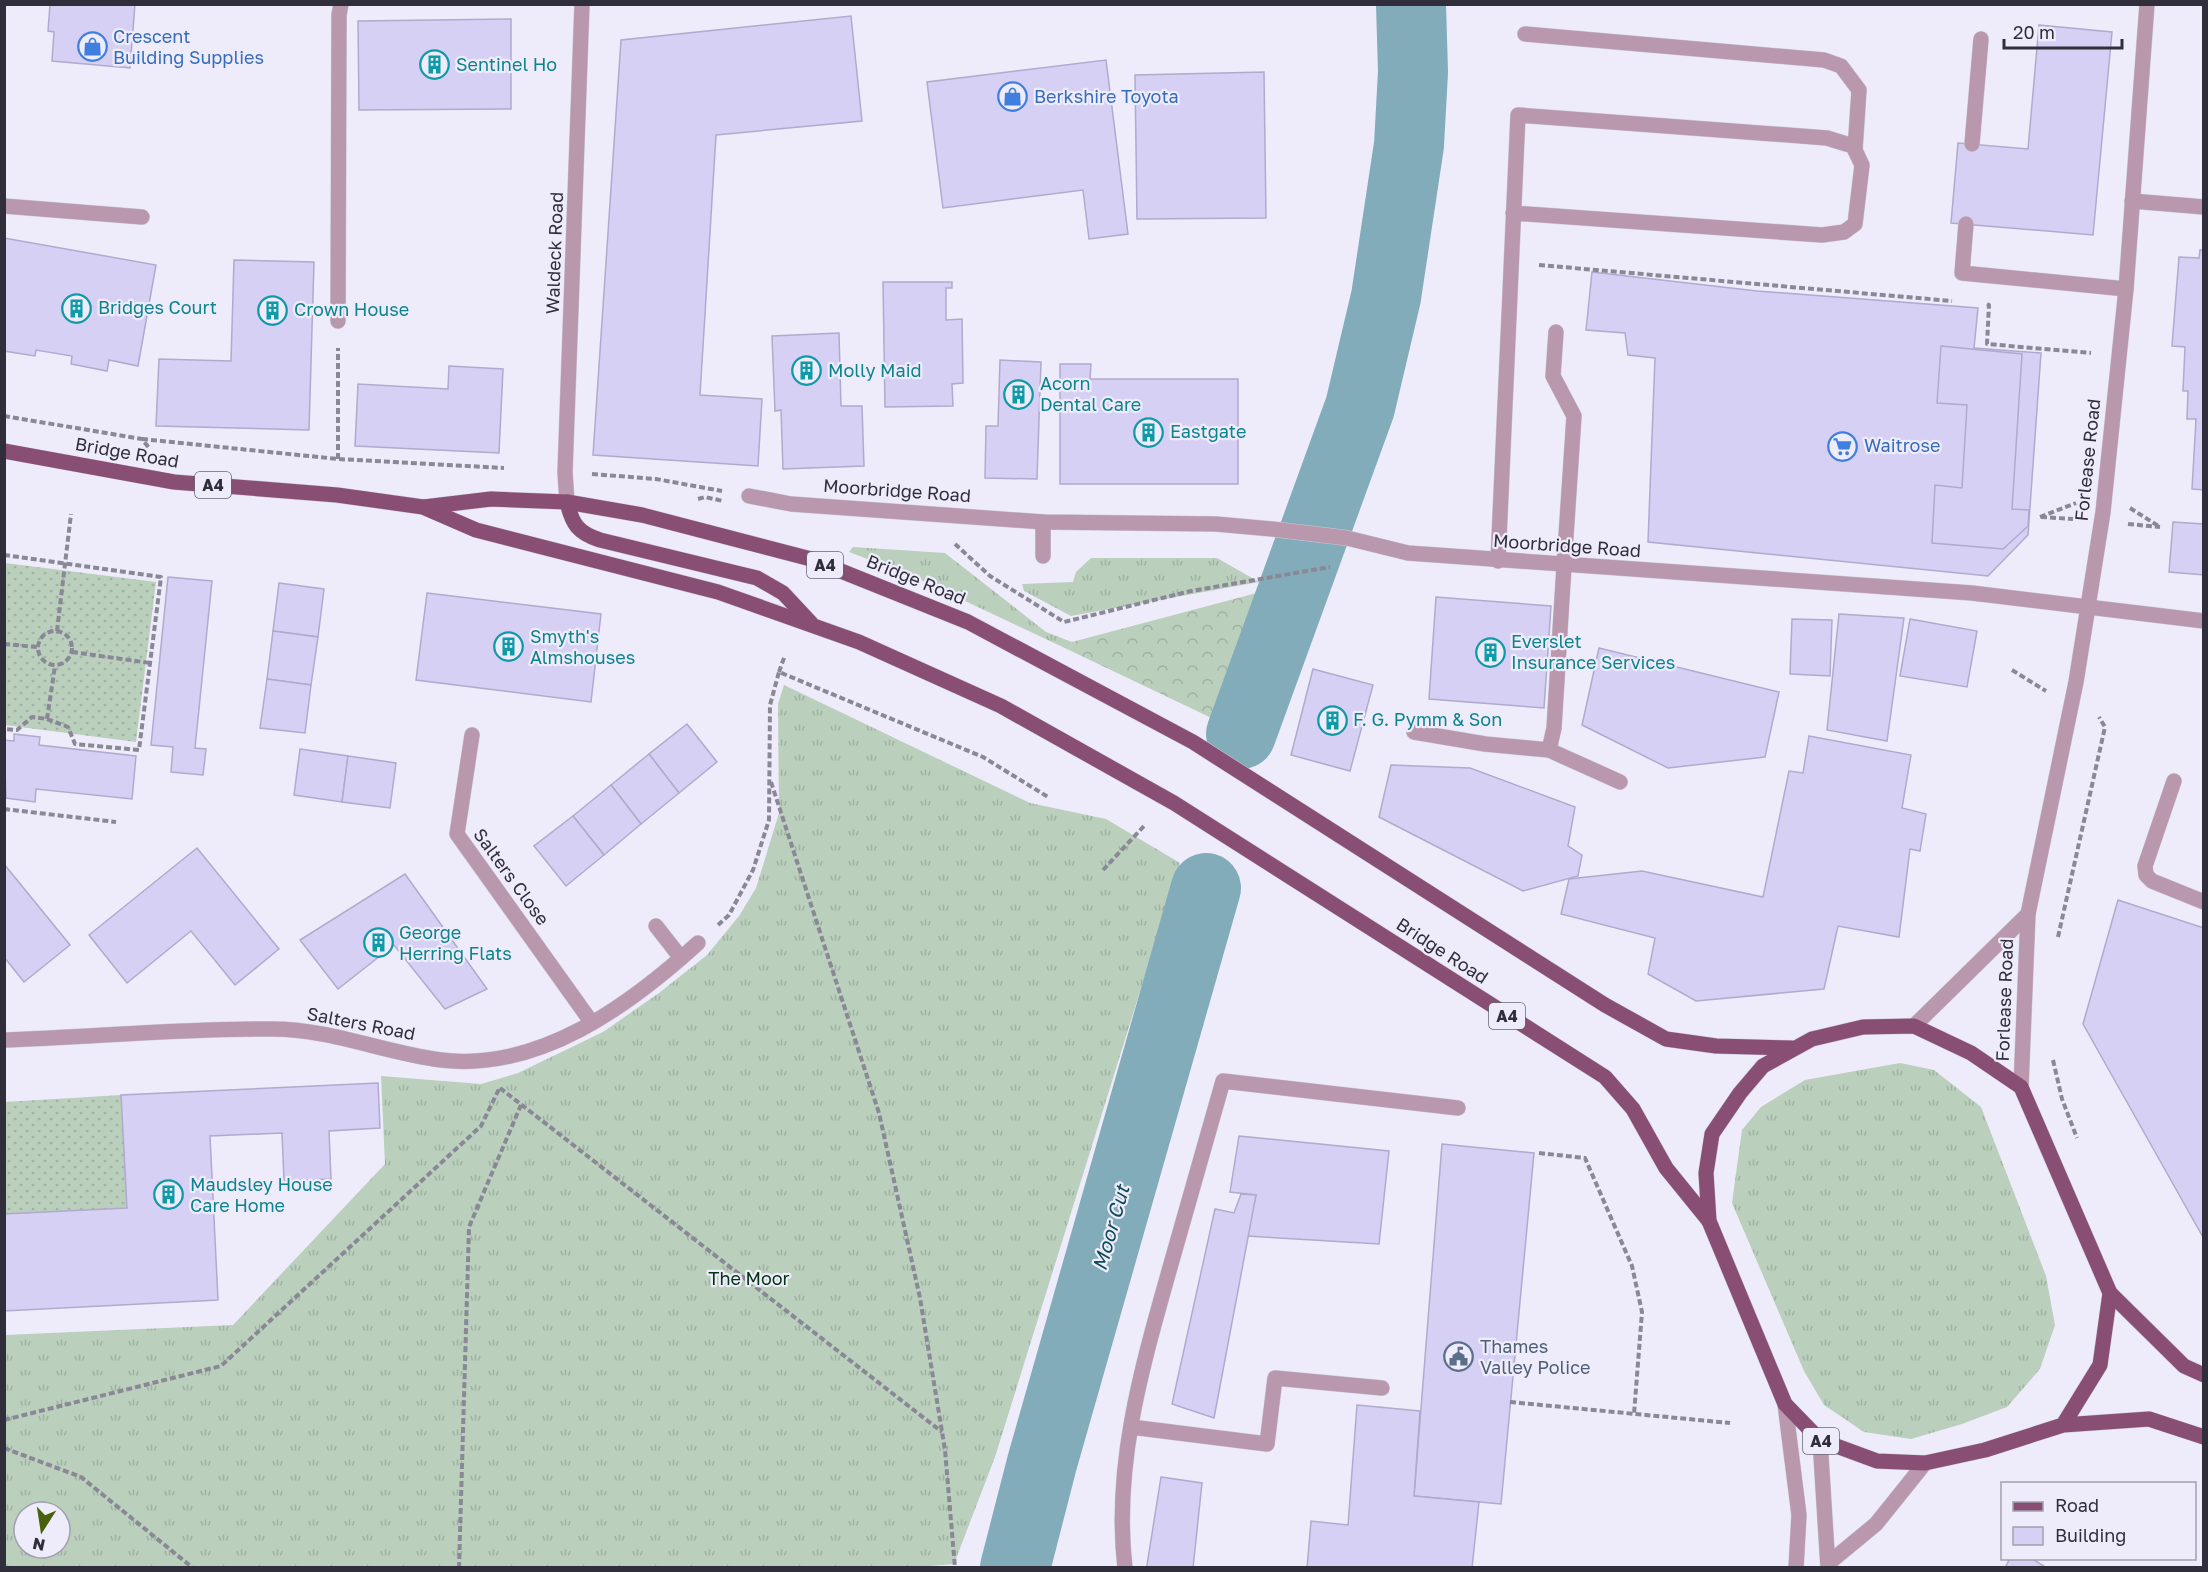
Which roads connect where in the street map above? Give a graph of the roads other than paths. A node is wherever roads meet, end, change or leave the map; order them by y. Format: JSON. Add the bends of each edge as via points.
{"nodes":[{"id":1,"x":341,"y":4,"type":"edge"},
{"id":2,"x":582,"y":4,"type":"edge"},
{"id":3,"x":2147,"y":4,"type":"edge"},
{"id":4,"x":1525,"y":34,"type":"dead end"},
{"id":5,"x":1981,"y":39,"type":"dead end"},
{"id":6,"x":1972,"y":144,"type":"dead end"},
{"id":7,"x":1855,"y":150,"type":"junction"},
{"id":8,"x":2132,"y":201,"type":"junction"},
{"id":9,"x":4,"y":206,"type":"edge"},
{"id":10,"x":2204,"y":207,"type":"edge"},
{"id":11,"x":1513,"y":213,"type":"junction"},
{"id":12,"x":142,"y":217,"type":"dead end"},
{"id":13,"x":1966,"y":224,"type":"dead end"},
{"id":14,"x":2126,"y":289,"type":"junction"},
{"id":15,"x":338,"y":321,"type":"road end"},
{"id":16,"x":1556,"y":332,"type":"dead end"},
{"id":17,"x":4,"y":452,"type":"edge"},
{"id":18,"x":749,"y":496,"type":"road end"},
{"id":19,"x":567,"y":502,"type":"junction"},
{"id":20,"x":423,"y":507,"type":"junction"},
{"id":21,"x":1043,"y":522,"type":"junction"},
{"id":22,"x":1043,"y":556,"type":"dead end"},
{"id":23,"x":1498,"y":561,"type":"junction"},
{"id":24,"x":1564,"y":566,"type":"junction"},
{"id":25,"x":2089,"y":607,"type":"junction"},
{"id":26,"x":2204,"y":621,"type":"edge"},
{"id":27,"x":813,"y":626,"type":"junction"},
{"id":28,"x":1414,"y":732,"type":"dead end"},
{"id":29,"x":472,"y":735,"type":"dead end"},
{"id":30,"x":1549,"y":750,"type":"junction"},
{"id":31,"x":2174,"y":781,"type":"dead end"},
{"id":32,"x":1620,"y":782,"type":"dead end"},
{"id":33,"x":2204,"y":902,"type":"edge"},
{"id":34,"x":2028,"y":914,"type":"junction"},
{"id":35,"x":656,"y":926,"type":"dead end"},
{"id":36,"x":698,"y":943,"type":"road end"},
{"id":37,"x":681,"y":958,"type":"junction"},
{"id":38,"x":592,"y":1023,"type":"junction"},
{"id":39,"x":1914,"y":1026,"type":"junction"},
{"id":40,"x":4,"y":1040,"type":"edge"},
{"id":41,"x":1792,"y":1048,"type":"junction"},
{"id":42,"x":2021,"y":1087,"type":"junction"},
{"id":43,"x":1458,"y":1107,"type":"dead end"},
{"id":44,"x":1709,"y":1221,"type":"junction"},
{"id":45,"x":2110,"y":1293,"type":"junction"},
{"id":46,"x":2204,"y":1375,"type":"edge"},
{"id":47,"x":1382,"y":1388,"type":"dead end"},
{"id":48,"x":1785,"y":1404,"type":"junction"},
{"id":49,"x":2063,"y":1425,"type":"junction"},
{"id":50,"x":1131,"y":1427,"type":"junction"},
{"id":51,"x":2204,"y":1437,"type":"edge"},
{"id":52,"x":1820,"y":1440,"type":"junction"},
{"id":53,"x":1925,"y":1463,"type":"junction"},
{"id":54,"x":1829,"y":1565,"type":"edge"},
{"id":55,"x":1125,"y":1568,"type":"edge"},
{"id":56,"x":1796,"y":1568,"type":"edge"}],
"edges":[{"from":1,"to":15,"type":"street"},
{"from":2,"to":19,"type":"street","name":"Waldeck Road"},
{"from":3,"to":8,"type":"street","name":"Forlease Road"},
{"from":4,"to":7,"type":"street","via":[[1824,60],[1841,66],[1859,90]]},
{"from":5,"to":6,"type":"street"},
{"from":7,"to":11,"type":"street","via":[[1862,165],[1855,224],[1844,232],[1822,235]]},
{"from":7,"to":11,"type":"street","via":[[1827,138],[1518,115]]},
{"from":8,"to":10,"type":"street"},
{"from":8,"to":14,"type":"street","name":"Forlease Road"},
{"from":9,"to":12,"type":"street"},
{"from":11,"to":23,"type":"street"},
{"from":13,"to":14,"type":"street","via":[[1962,273]]},
{"from":14,"to":25,"type":"street","name":"Forlease Road"},
{"from":16,"to":24,"type":"street","via":[[1553,376],[1574,416]]},
{"from":17,"to":20,"type":"main road","name":"Bridge Road","number":"A4","via":[[174,482],[338,495]]},
{"from":18,"to":21,"type":"street","name":"Moorbridge Road","via":[[791,504]]},
{"from":19,"to":20,"type":"main road","name":"Bridge Road","number":"A4","via":[[491,499]]},
{"from":19,"to":27,"type":"main road","name":"Bridge Road","via":[[573,525],[581,533],[758,578],[783,593]]},
{"from":19,"to":41,"type":"main road","name":"Bridge Road","number":"A4","via":[[642,515],[811,559],[968,622],[1193,742],[1605,1005],[1666,1038],[1716,1046]]},
{"from":20,"to":27,"type":"main road","name":"Bridge Road","number":"A4","via":[[476,530],[718,592]]},
{"from":21,"to":22,"type":"street"},
{"from":21,"to":23,"type":"street","name":"Moorbridge Road","via":[[1216,524],[1347,538],[1408,553]]},
{"from":23,"to":24,"type":"street","name":"Moorbridge Road"},
{"from":24,"to":25,"type":"street","name":"Moorbridge Road","via":[[1972,593]]},
{"from":24,"to":30,"type":"street","via":[[1554,728]]},
{"from":25,"to":26,"type":"street","name":"Moorbridge Road"},
{"from":25,"to":34,"type":"street","name":"Forlease Road"},
{"from":27,"to":44,"type":"main road","name":"Bridge Road","number":"A4","via":[[859,642],[1001,706],[1174,803],[1605,1077],[1633,1109],[1666,1168]]},
{"from":28,"to":30,"type":"street"},
{"from":29,"to":38,"type":"street","name":"Salters Close","via":[[457,834]]},
{"from":30,"to":32,"type":"street"},
{"from":31,"to":33,"type":"street","via":[[2145,866],[2146,875]]},
{"from":34,"to":39,"type":"street","name":"Forlease Road"},
{"from":34,"to":42,"type":"street","name":"Forlease Road"},
{"from":35,"to":37,"type":"street"},
{"from":36,"to":37,"type":"street","name":"Salters Road"},
{"from":37,"to":38,"type":"street","name":"Salters Road","via":[[643,991]]},
{"from":38,"to":40,"type":"street","name":"Salters Road","via":[[514,1056],[474,1062],[441,1060],[320,1034],[274,1029]]},
{"from":39,"to":41,"type":"main road","number":"A4","via":[[1863,1027]]},
{"from":39,"to":42,"type":"main road","number":"A4","via":[[1971,1053]]},
{"from":41,"to":44,"type":"main road","number":"A4","via":[[1763,1066],[1712,1134],[1706,1173]]},
{"from":42,"to":45,"type":"main road"},
{"from":43,"to":50,"type":"street","via":[[1223,1081],[1139,1376]]},
{"from":44,"to":48,"type":"main road","number":"A4"},
{"from":45,"to":46,"type":"main road","via":[[2184,1366]]},
{"from":45,"to":49,"type":"main road","via":[[2100,1365]]},
{"from":47,"to":50,"type":"street","via":[[1275,1378],[1267,1444]]},
{"from":48,"to":52,"type":"main road","number":"A4"},
{"from":48,"to":56,"type":"street","via":[[1799,1515]]},
{"from":49,"to":51,"type":"main road","number":"A4","via":[[2149,1419]]},
{"from":49,"to":53,"type":"main road","number":"A4","via":[[1985,1450]]},
{"from":50,"to":55,"type":"street","via":[[1121,1533]]},
{"from":52,"to":53,"type":"main road","number":"A4","via":[[1877,1461]]},
{"from":52,"to":54,"type":"street"},
{"from":53,"to":54,"type":"street","via":[[1876,1524]]}]}
